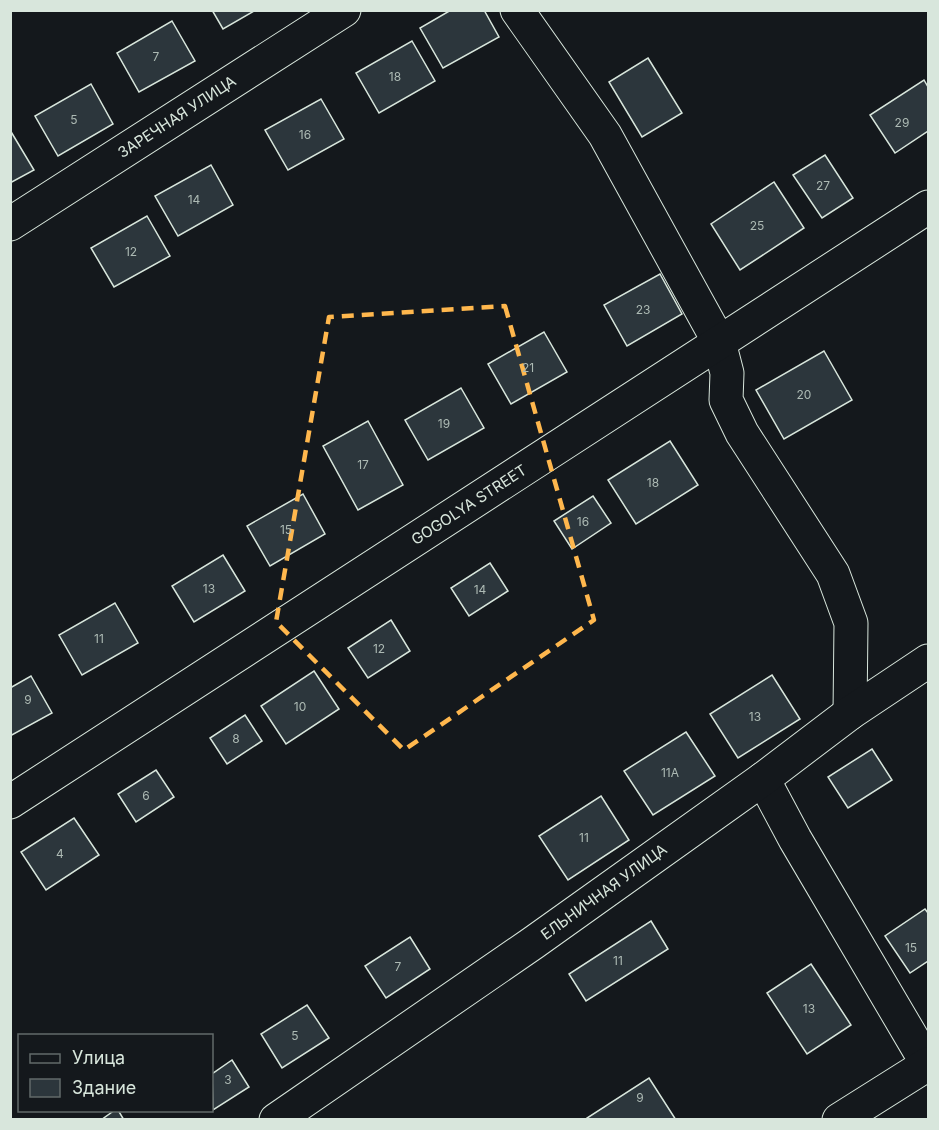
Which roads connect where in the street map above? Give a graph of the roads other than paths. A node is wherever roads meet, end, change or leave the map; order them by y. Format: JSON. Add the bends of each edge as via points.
{"nodes":[{"id":1,"x":344,"y":10,"type":"edge"},
{"id":2,"x":517,"y":10,"type":"edge"},
{"id":3,"x":928,"y":207,"type":"edge"},
{"id":4,"x":10,"y":224,"type":"edge"},
{"id":5,"x":719,"y":342,"type":"junction"},
{"id":6,"x":928,"y":662,"type":"edge"},
{"id":7,"x":850,"y":713,"type":"junction"},
{"id":8,"x":763,"y":778,"type":"junction"},
{"id":9,"x":10,"y":802,"type":"edge"},
{"id":10,"x":928,"y":1064,"type":"edge"},
{"id":11,"x":276,"y":1119,"type":"edge"},
{"id":12,"x":839,"y":1119,"type":"edge"}],
"edges":[{"from":1,"to":4,"type":"street","name":"ЗАРЕЧНАЯ УЛИЦА"},
{"from":2,"to":5,"type":"street","via":[[605,135]]},
{"from":3,"to":5,"type":"street","name":"GOGOLYA STREET"},
{"from":5,"to":7,"type":"street","via":[[727,373],[726,400],[742,433],[833,574],[851,623]]},
{"from":5,"to":9,"type":"street","name":"GOGOLYA STREET"},
{"from":6,"to":7,"type":"street","name":"ЕЛЬНИЧНАЯ УЛИЦА"},
{"from":7,"to":8,"type":"street","name":"ЕЛЬНИЧНАЯ УЛИЦА"},
{"from":8,"to":10,"type":"street"},
{"from":8,"to":11,"type":"street","name":"ЕЛЬНИЧНАЯ УЛИЦА"},
{"from":10,"to":12,"type":"street"}]}
